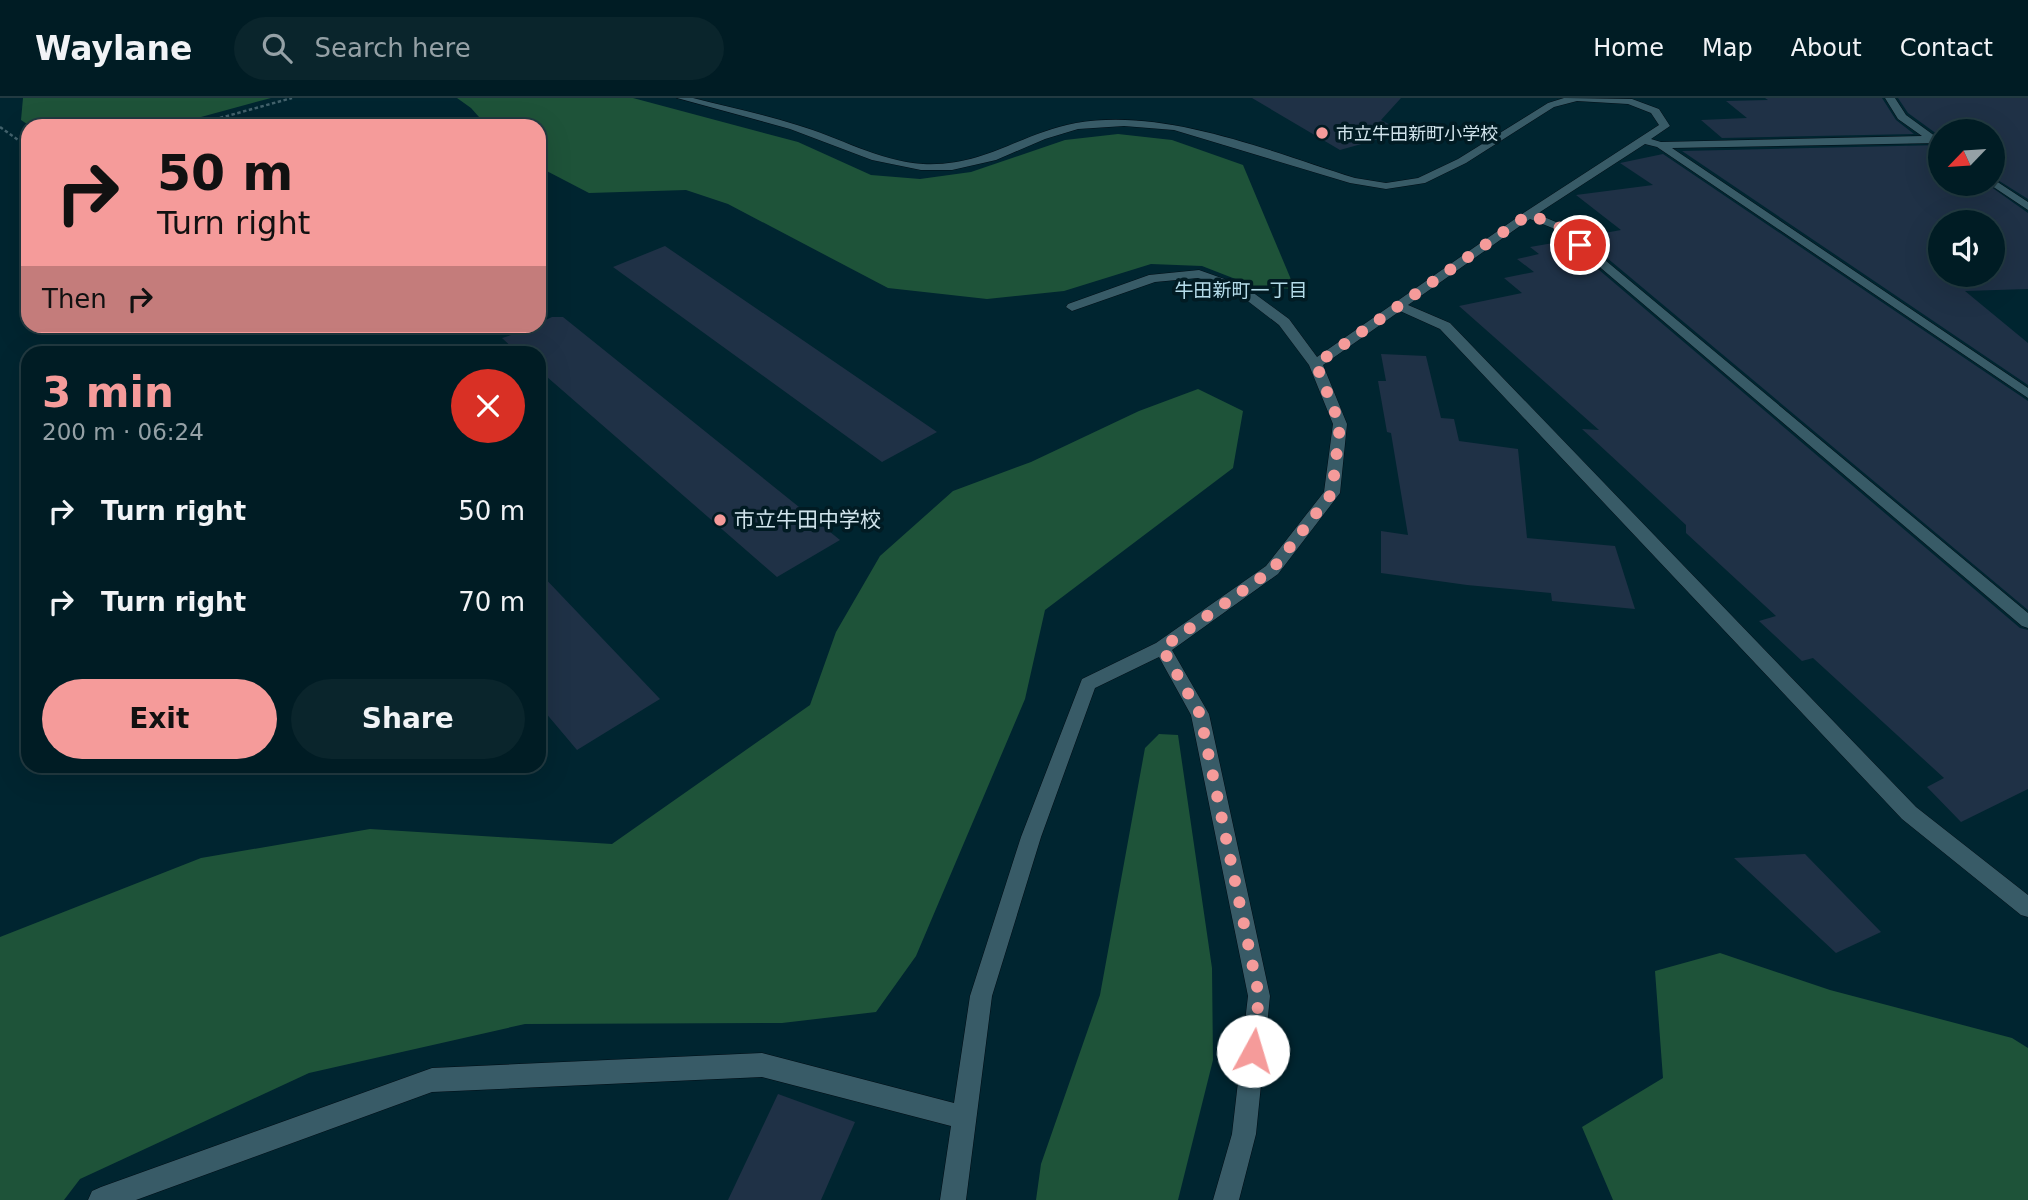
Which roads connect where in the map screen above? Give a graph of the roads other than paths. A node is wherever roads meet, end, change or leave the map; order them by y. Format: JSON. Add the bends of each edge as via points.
{"nodes":[{"id":1,"x":682,"y":98,"type":"edge"},
{"id":2,"x":1576,"y":98,"type":"edge"},
{"id":3,"x":1890,"y":98,"type":"edge"},
{"id":4,"x":1928,"y":136,"type":"edge"},
{"id":5,"x":1642,"y":140,"type":"junction"},
{"id":6,"x":1928,"y":142,"type":"edge"},
{"id":7,"x":1661,"y":145,"type":"junction"},
{"id":8,"x":2006,"y":191,"type":"edge"},
{"id":9,"x":2028,"y":207,"type":"edge"},
{"id":10,"x":1529,"y":214,"type":"junction"},
{"id":11,"x":1398,"y":305,"type":"junction"},
{"id":12,"x":1072,"y":307,"type":"dead end"},
{"id":13,"x":1316,"y":364,"type":"junction"},
{"id":14,"x":2028,"y":394,"type":"edge"},
{"id":15,"x":2028,"y":622,"type":"edge"},
{"id":16,"x":1162,"y":648,"type":"junction"},
{"id":17,"x":2028,"y":908,"type":"edge"},
{"id":18,"x":965,"y":1118,"type":"junction"},
{"id":19,"x":101,"y":1200,"type":"edge"},
{"id":20,"x":953,"y":1200,"type":"edge"},
{"id":21,"x":1226,"y":1200,"type":"edge"}],
"edges":[{"from":1,"to":2,"type":"street","via":[[794,127],[876,158],[921,167],[952,167],[992,158],[1077,126],[1124,123],[1175,127],[1354,181],[1386,186],[1421,181],[1551,105]]},
{"from":2,"to":5,"type":"street","via":[[1629,101],[1655,111],[1665,127]]},
{"from":3,"to":4,"type":"street","via":[[1902,117]]},
{"from":5,"to":7,"type":"street"},
{"from":5,"to":10,"type":"street"},
{"from":6,"to":7,"type":"street"},
{"from":7,"to":14,"type":"street"},
{"from":8,"to":9,"type":"street"},
{"from":10,"to":11,"type":"street"},
{"from":10,"to":15,"type":"street","via":[[1559,227]]},
{"from":11,"to":13,"type":"street"},
{"from":11,"to":17,"type":"street","via":[[1445,326],[1909,813]]},
{"from":12,"to":13,"type":"street","via":[[1153,278],[1199,274],[1241,289],[1284,322]]},
{"from":13,"to":16,"type":"street","via":[[1340,425],[1332,493],[1272,570]]},
{"from":16,"to":18,"type":"street","via":[[1087,684],[1031,837],[981,996]]},
{"from":16,"to":21,"type":"street","via":[[1200,714],[1259,996],[1244,1134]]},
{"from":18,"to":19,"type":"street","via":[[762,1065],[432,1080]]},
{"from":18,"to":20,"type":"street"}]}
